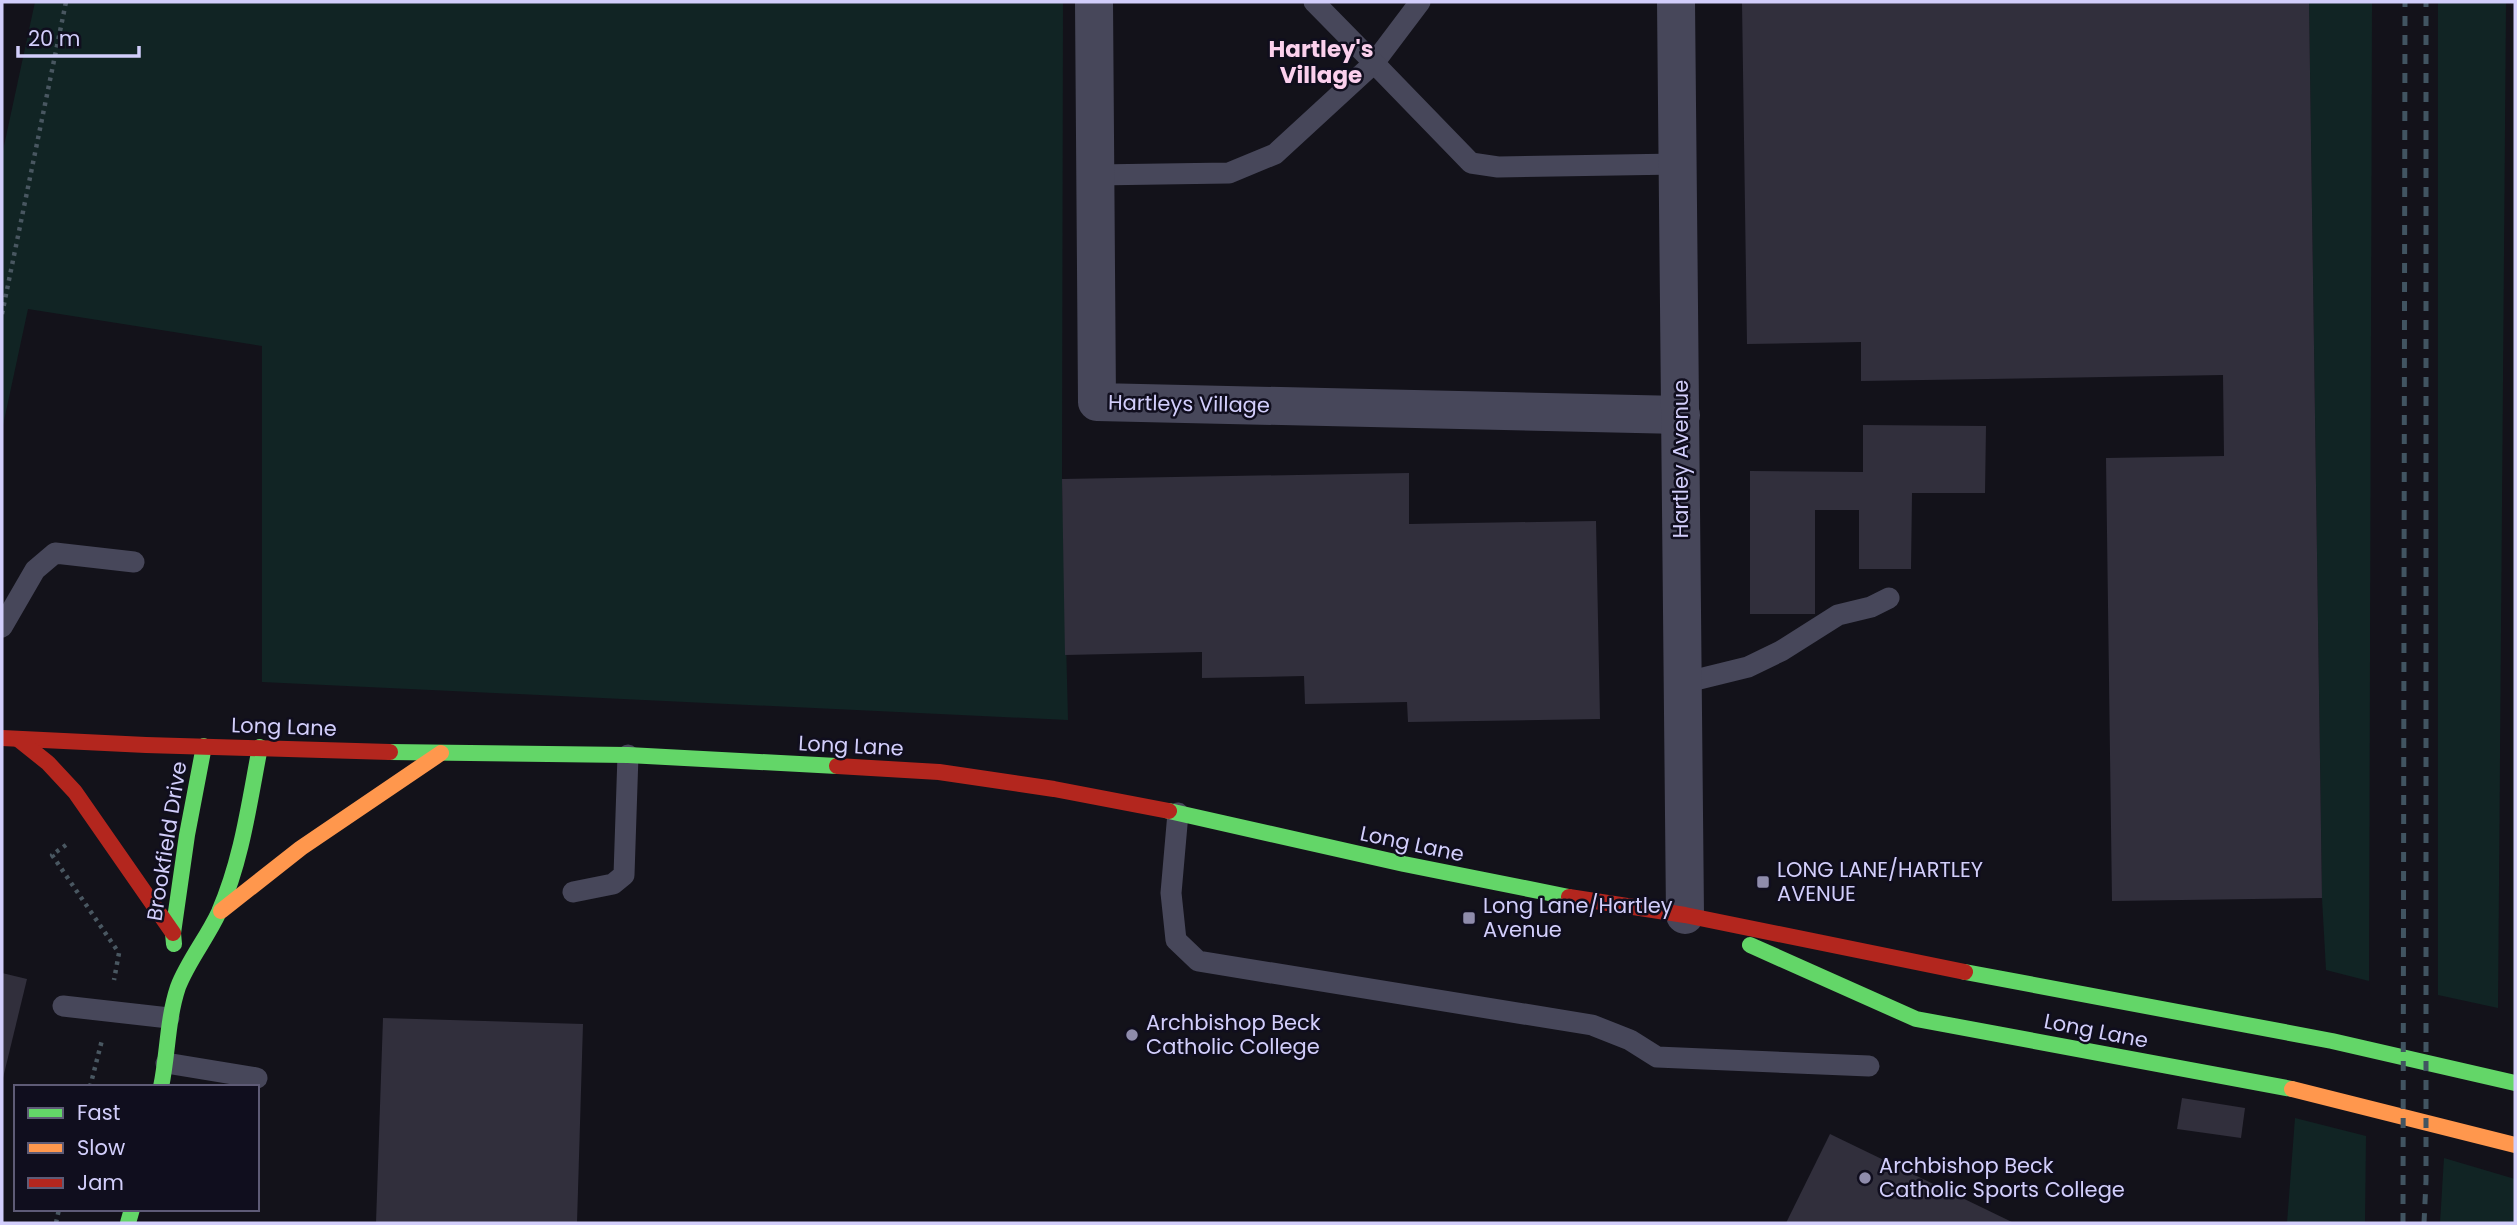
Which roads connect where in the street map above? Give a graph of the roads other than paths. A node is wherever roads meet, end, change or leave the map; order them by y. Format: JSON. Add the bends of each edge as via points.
{"nodes":[{"id":1,"x":1094,"y":2,"type":"edge"},
{"id":2,"x":1314,"y":2,"type":"edge"},
{"id":3,"x":1420,"y":2,"type":"edge"},
{"id":4,"x":1676,"y":2,"type":"edge"},
{"id":5,"x":1374,"y":63,"type":"junction"},
{"id":6,"x":1678,"y":164,"type":"junction"},
{"id":7,"x":1095,"y":175,"type":"junction"},
{"id":8,"x":1681,"y":415,"type":"junction"},
{"id":9,"x":134,"y":562,"type":"dead end"},
{"id":10,"x":1889,"y":598,"type":"dead end"},
{"id":11,"x":2,"y":627,"type":"edge"},
{"id":12,"x":1683,"y":683,"type":"junction"},
{"id":13,"x":10,"y":739,"type":"edge"},
{"id":14,"x":204,"y":746,"type":"junction"},
{"id":15,"x":260,"y":747,"type":"junction"},
{"id":16,"x":441,"y":754,"type":"junction"},
{"id":17,"x":628,"y":755,"type":"junction"},
{"id":18,"x":1178,"y":813,"type":"junction"},
{"id":19,"x":573,"y":892,"type":"dead end"},
{"id":20,"x":218,"y":914,"type":"junction"},
{"id":21,"x":1685,"y":915,"type":"junction"},
{"id":22,"x":173,"y":933,"type":"junction"},
{"id":23,"x":179,"y":985,"type":"junction"},
{"id":24,"x":63,"y":1006,"type":"dead end"},
{"id":25,"x":169,"y":1017,"type":"junction"},
{"id":26,"x":166,"y":1063,"type":"junction"},
{"id":27,"x":1870,"y":1066,"type":"dead end"},
{"id":28,"x":257,"y":1078,"type":"dead end"},
{"id":29,"x":2515,"y":1083,"type":"edge"},
{"id":30,"x":161,"y":1085,"type":"edge"},
{"id":31,"x":2515,"y":1145,"type":"edge"}],
"edges":[{"from":1,"to":7,"type":"street","name":"Hartleys Village"},
{"from":2,"to":5,"type":"lane"},
{"from":3,"to":5,"type":"lane"},
{"from":4,"to":6,"type":"street","name":"Hartley Avenue"},
{"from":5,"to":6,"type":"lane","via":[[1471,163],[1498,167]]},
{"from":5,"to":7,"type":"lane","via":[[1275,154],[1229,173]]},
{"from":6,"to":8,"type":"street","name":"Hartley Avenue"},
{"from":7,"to":8,"type":"street","name":"Hartleys Village","via":[[1097,402]]},
{"from":8,"to":12,"type":"street","name":"Hartley Avenue"},
{"from":9,"to":11,"type":"lane","via":[[55,553],[36,570]]},
{"from":10,"to":12,"type":"lane","via":[[1838,615],[1748,667]]},
{"from":12,"to":21,"type":"street","name":"Hartley Avenue"},
{"from":13,"to":14,"type":"main road","name":"Long Lane"},
{"from":13,"to":22,"type":"main road","via":[[48,763],[75,792]]},
{"from":14,"to":15,"type":"main road","name":"Long Lane"},
{"from":14,"to":22,"type":"main road","name":"Brookfield Drive"},
{"from":15,"to":16,"type":"main road","name":"Long Lane"},
{"from":15,"to":20,"type":"main road","name":"Brookfield Drive","via":[[238,863]]},
{"from":16,"to":17,"type":"main road","name":"Long Lane"},
{"from":16,"to":20,"type":"main road","via":[[323,832]]},
{"from":17,"to":18,"type":"main road","name":"Long Lane","via":[[939,772]]},
{"from":17,"to":19,"type":"lane","via":[[624,875],[614,884]]},
{"from":18,"to":21,"type":"main road","name":"Long Lane","via":[[1552,894]]},
{"from":18,"to":27,"type":"lane","via":[[1171,893],[1176,940],[1198,961],[1592,1024],[1657,1057]]},
{"from":20,"to":23,"type":"main road","name":"Brookfield Drive"},
{"from":21,"to":29,"type":"main road","name":"Long Lane","via":[[2378,1051]]},
{"from":21,"to":31,"type":"main road","name":"Long Lane","via":[[1916,1018],[2286,1088]]},
{"from":22,"to":23,"type":"main road","name":"Brookfield Drive"},
{"from":23,"to":25,"type":"main road","name":"Brookfield Drive"},
{"from":24,"to":25,"type":"lane"},
{"from":25,"to":26,"type":"main road","name":"Brookfield Drive"},
{"from":26,"to":28,"type":"lane"},
{"from":26,"to":30,"type":"main road","name":"Brookfield Drive"}]}
